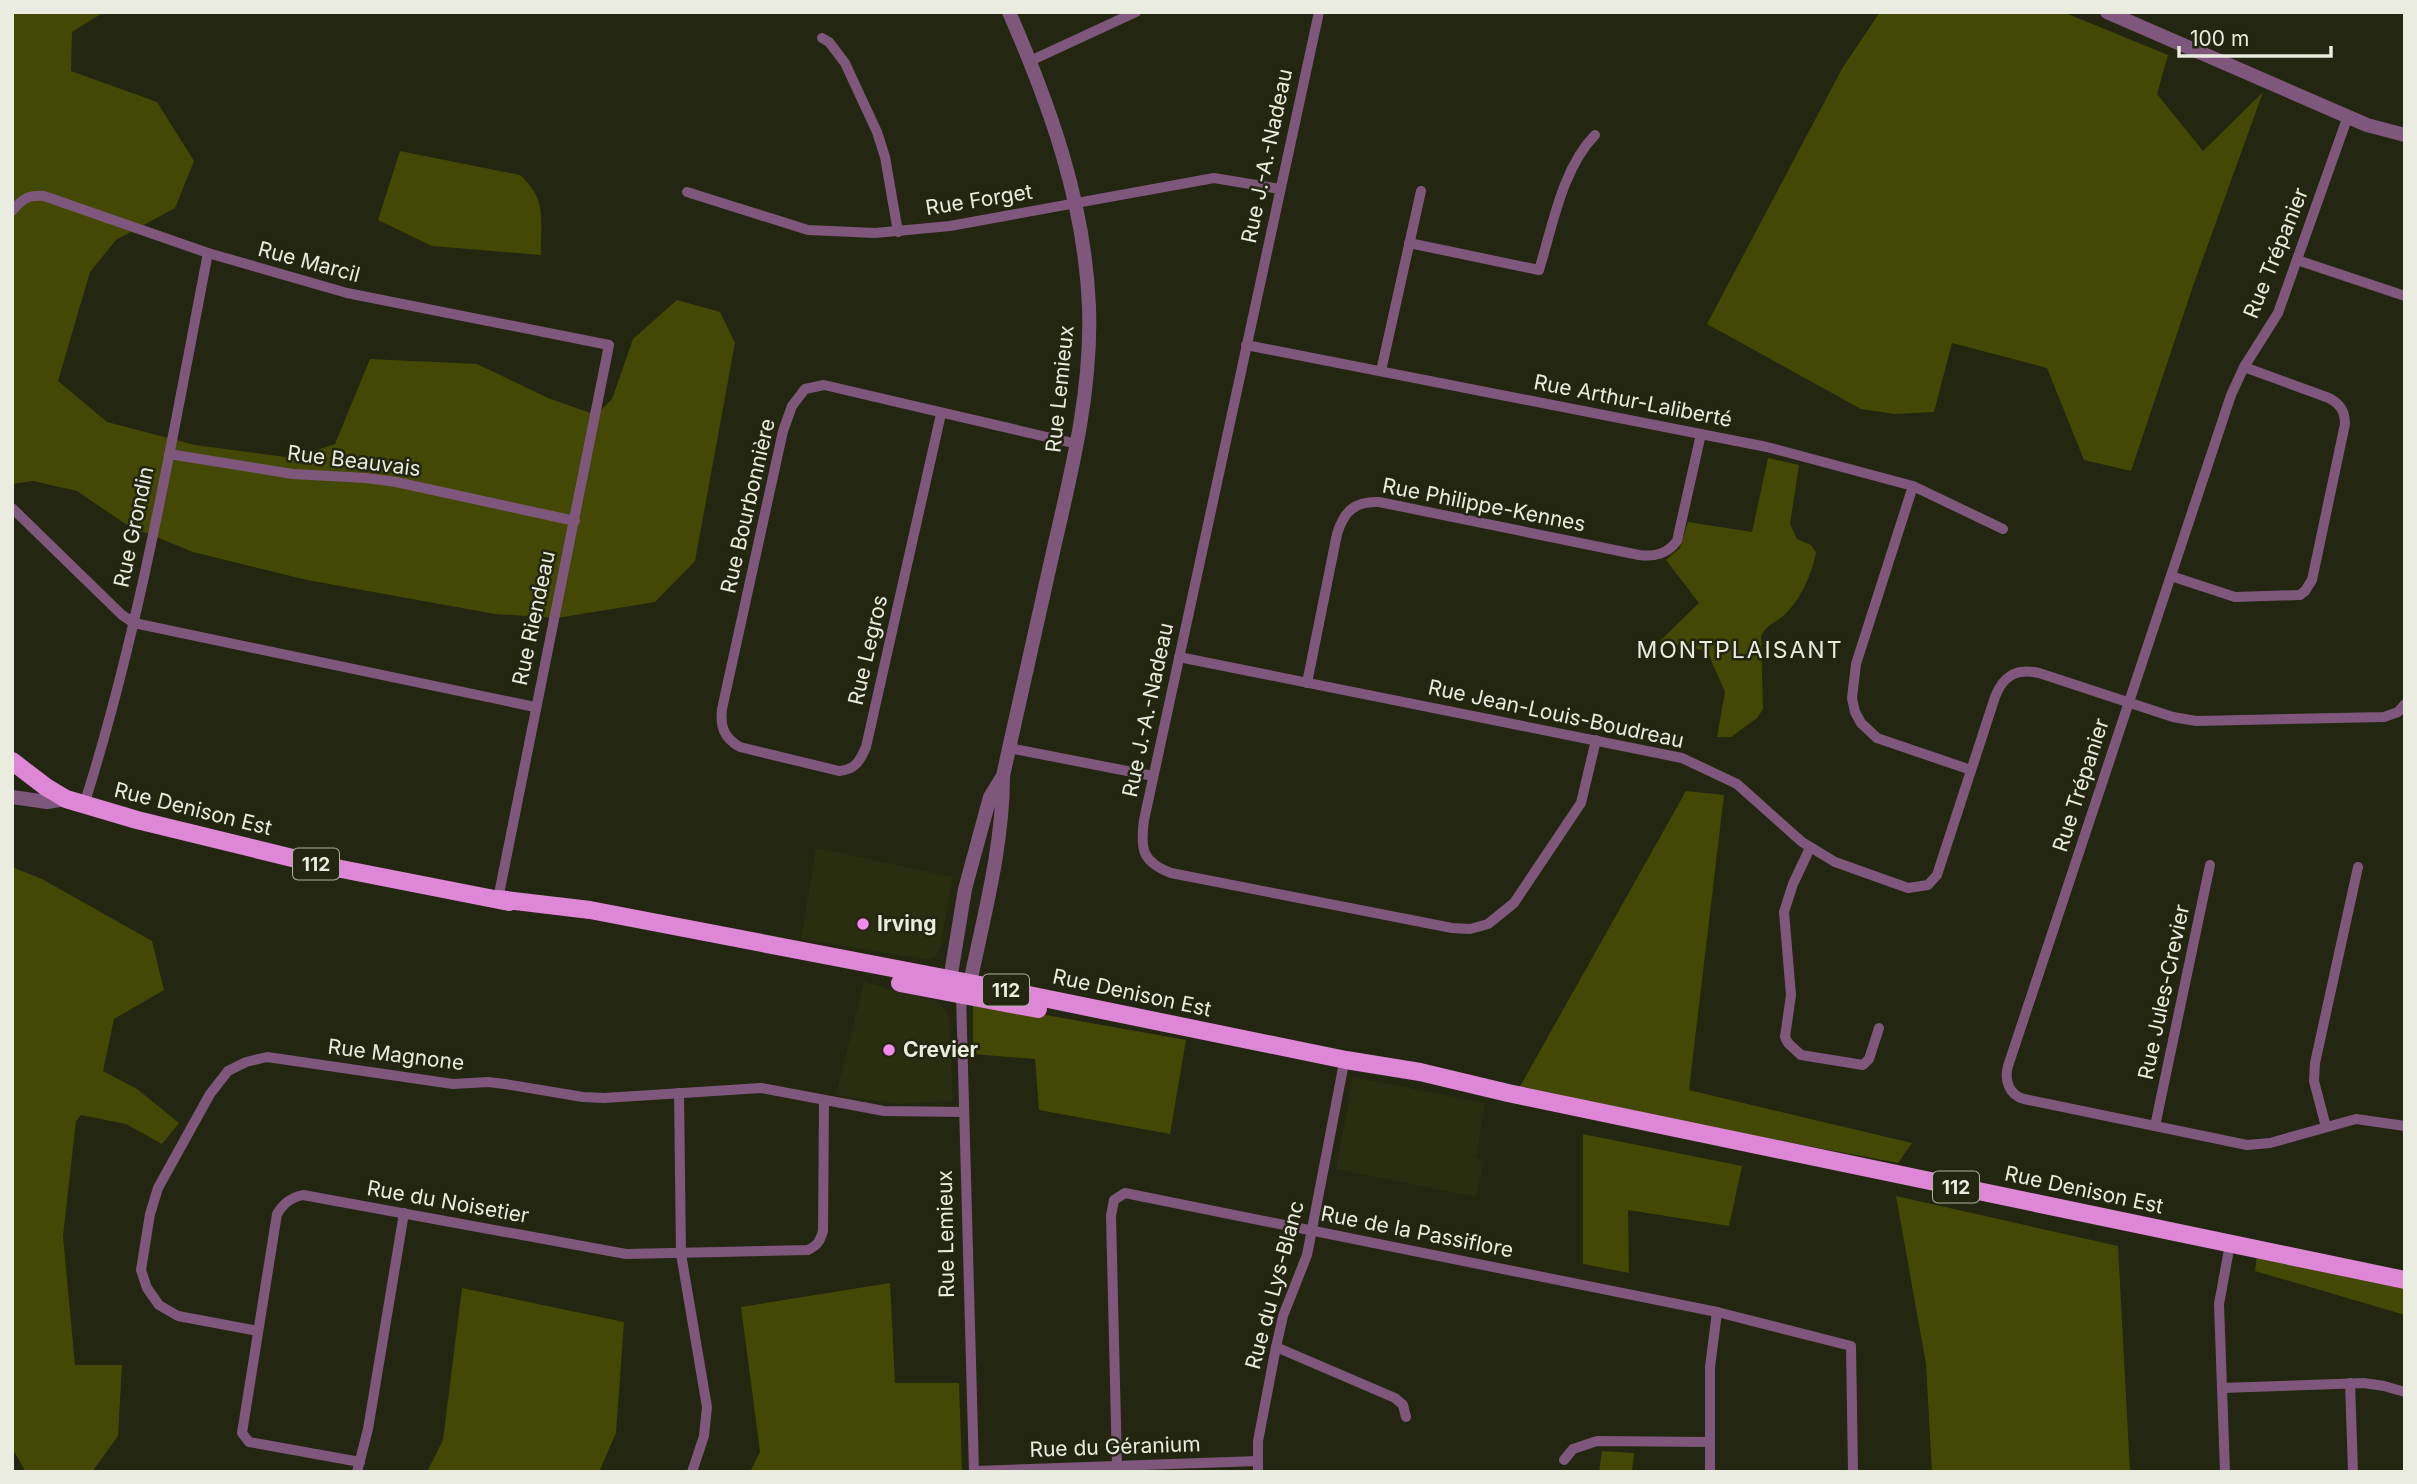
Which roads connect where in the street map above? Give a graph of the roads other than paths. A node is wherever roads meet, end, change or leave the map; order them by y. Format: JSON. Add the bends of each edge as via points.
{"nodes":[{"id":1,"x":1009,"y":12,"type":"edge"},
{"id":2,"x":1136,"y":12,"type":"edge"},
{"id":3,"x":1319,"y":12,"type":"edge"},
{"id":4,"x":2107,"y":12,"type":"edge"},
{"id":5,"x":822,"y":38,"type":"dead end"},
{"id":6,"x":1030,"y":61,"type":"junction"},
{"id":7,"x":2348,"y":116,"type":"junction"},
{"id":8,"x":1595,"y":135,"type":"dead end"},
{"id":9,"x":2405,"y":135,"type":"edge"},
{"id":10,"x":1280,"y":190,"type":"junction"},
{"id":11,"x":1421,"y":191,"type":"dead end"},
{"id":12,"x":687,"y":192,"type":"dead end"},
{"id":13,"x":1076,"y":203,"type":"junction"},
{"id":14,"x":12,"y":211,"type":"edge"},
{"id":15,"x":898,"y":232,"type":"junction"},
{"id":16,"x":1409,"y":243,"type":"junction"},
{"id":17,"x":208,"y":253,"type":"junction"},
{"id":18,"x":2297,"y":260,"type":"junction"},
{"id":19,"x":2405,"y":296,"type":"edge"},
{"id":20,"x":609,"y":345,"type":"joint"},
{"id":21,"x":1246,"y":345,"type":"junction"},
{"id":22,"x":2244,"y":367,"type":"junction"},
{"id":23,"x":1381,"y":371,"type":"junction"},
{"id":24,"x":941,"y":414,"type":"junction"},
{"id":25,"x":1701,"y":434,"type":"junction"},
{"id":26,"x":1077,"y":444,"type":"junction"},
{"id":27,"x":169,"y":454,"type":"junction"},
{"id":28,"x":1913,"y":486,"type":"junction"},
{"id":29,"x":12,"y":508,"type":"edge"},
{"id":30,"x":575,"y":521,"type":"junction"},
{"id":31,"x":2003,"y":528,"type":"dead end"},
{"id":32,"x":2171,"y":576,"type":"junction"},
{"id":33,"x":134,"y":623,"type":"junction"},
{"id":34,"x":1179,"y":657,"type":"junction"},
{"id":35,"x":1307,"y":683,"type":"junction"},
{"id":36,"x":2129,"y":702,"type":"junction"},
{"id":37,"x":2405,"y":704,"type":"edge"},
{"id":38,"x":535,"y":707,"type":"junction"},
{"id":39,"x":1596,"y":740,"type":"junction"},
{"id":40,"x":731,"y":742,"type":"joint"},
{"id":41,"x":1009,"y":748,"type":"junction"},
{"id":42,"x":12,"y":761,"type":"edge"},
{"id":43,"x":1971,"y":770,"type":"junction"},
{"id":44,"x":1003,"y":776,"type":"junction"},
{"id":45,"x":1153,"y":776,"type":"junction"},
{"id":46,"x":12,"y":797,"type":"edge"},
{"id":47,"x":66,"y":799,"type":"junction"},
{"id":48,"x":84,"y":805,"type":"junction"},
{"id":49,"x":1810,"y":848,"type":"junction"},
{"id":50,"x":2210,"y":865,"type":"dead end"},
{"id":51,"x":2358,"y":867,"type":"dead end"},
{"id":52,"x":498,"y":899,"type":"junction"},
{"id":53,"x":960,"y":986,"type":"junction"},
{"id":54,"x":1879,"y":1028,"type":"dead end"},
{"id":55,"x":1343,"y":1068,"type":"junction"},
{"id":56,"x":679,"y":1093,"type":"junction"},
{"id":57,"x":1508,"y":1093,"type":"junction"},
{"id":58,"x":824,"y":1100,"type":"junction"},
{"id":59,"x":964,"y":1112,"type":"junction"},
{"id":60,"x":2155,"y":1126,"type":"junction"},
{"id":61,"x":2405,"y":1126,"type":"edge"},
{"id":62,"x":2326,"y":1127,"type":"junction"},
{"id":63,"x":404,"y":1213,"type":"junction"},
{"id":64,"x":1312,"y":1230,"type":"junction"},
{"id":65,"x":2230,"y":1244,"type":"junction"},
{"id":66,"x":681,"y":1254,"type":"junction"},
{"id":67,"x":2405,"y":1280,"type":"edge"},
{"id":68,"x":1717,"y":1312,"type":"junction"},
{"id":69,"x":258,"y":1331,"type":"junction"},
{"id":70,"x":1276,"y":1347,"type":"junction"},
{"id":71,"x":2350,"y":1383,"type":"junction"},
{"id":72,"x":2222,"y":1388,"type":"junction"},
{"id":73,"x":2405,"y":1392,"type":"edge"},
{"id":74,"x":1406,"y":1417,"type":"dead end"},
{"id":75,"x":1709,"y":1442,"type":"junction"},
{"id":76,"x":1564,"y":1460,"type":"dead end"},
{"id":77,"x":1117,"y":1466,"type":"junction"},
{"id":78,"x":1258,"y":1466,"type":"edge"},
{"id":79,"x":359,"y":1467,"type":"edge"},
{"id":80,"x":974,"y":1471,"type":"edge"},
{"id":81,"x":692,"y":1472,"type":"edge"},
{"id":82,"x":1710,"y":1472,"type":"edge"},
{"id":83,"x":1853,"y":1472,"type":"edge"},
{"id":84,"x":2225,"y":1472,"type":"edge"},
{"id":85,"x":2353,"y":1472,"type":"edge"}],
"edges":[{"from":1,"to":6,"type":"street","name":"Rue Lemieux"},
{"from":2,"to":6,"type":"street"},
{"from":3,"to":10,"type":"street","name":"Rue J.-A.-Nadeau"},
{"from":4,"to":7,"type":"street"},
{"from":5,"to":15,"type":"street","via":[[845,63],[877,132]]},
{"from":6,"to":13,"type":"street","name":"Rue Lemieux"},
{"from":7,"to":9,"type":"street"},
{"from":7,"to":18,"type":"street","name":"Rue Trépanier"},
{"from":8,"to":16,"type":"street","via":[[1572,168],[1539,270]]},
{"from":10,"to":13,"type":"street","name":"Rue Forget","via":[[1214,178]]},
{"from":10,"to":21,"type":"street","name":"Rue J.-A.-Nadeau"},
{"from":11,"to":16,"type":"street"},
{"from":12,"to":15,"type":"street","name":"Rue Forget","via":[[808,230]]},
{"from":13,"to":15,"type":"street","name":"Rue Forget"},
{"from":13,"to":26,"type":"street","name":"Rue Lemieux","via":[[1089,308],[1086,386]]},
{"from":14,"to":17,"type":"street","name":"Rue Marcil","via":[[21,200],[44,195]]},
{"from":16,"to":23,"type":"street"},
{"from":17,"to":20,"type":"street","name":"Rue Marcil","via":[[347,293]]},
{"from":17,"to":27,"type":"street","name":"Rue Grondin"},
{"from":18,"to":19,"type":"street"},
{"from":18,"to":22,"type":"street","name":"Rue Trépanier","via":[[2278,313]]},
{"from":20,"to":30,"type":"street","name":"Rue Riendeau"},
{"from":21,"to":23,"type":"street","name":"Rue Arthur-Laliberté"},
{"from":21,"to":34,"type":"street","name":"Rue J.-A.-Nadeau"},
{"from":22,"to":32,"type":"street","name":"Rue Trépanier"},
{"from":22,"to":32,"type":"street","via":[[2329,398],[2344,413],[2312,580],[2300,595],[2235,597]]},
{"from":23,"to":25,"type":"street","name":"Rue Arthur-Laliberté"},
{"from":24,"to":26,"type":"street","name":"Rue Bourbonnière"},
{"from":24,"to":40,"type":"street","name":"Rue Legros","via":[[862,758],[853,768],[839,771]]},
{"from":24,"to":40,"type":"street","name":"Rue Bourbonnière","via":[[824,385],[799,395],[783,431],[722,709],[722,728]]},
{"from":25,"to":28,"type":"street","name":"Rue Arthur-Laliberté"},
{"from":25,"to":35,"type":"street","name":"Rue Philippe-Kennes","via":[[1677,541],[1659,555],[1639,555],[1379,502],[1352,507],[1337,534]]},
{"from":26,"to":41,"type":"street","name":"Rue Lemieux"},
{"from":27,"to":30,"type":"street","name":"Rue Beauvais","via":[[293,474],[396,482]]},
{"from":27,"to":33,"type":"street","name":"Rue Grondin"},
{"from":28,"to":31,"type":"street","name":"Rue Arthur-Laliberté"},
{"from":28,"to":43,"type":"street","via":[[1856,663],[1852,698],[1861,723],[1877,738]]},
{"from":29,"to":33,"type":"street"},
{"from":30,"to":38,"type":"street","name":"Rue Riendeau"},
{"from":32,"to":36,"type":"street","name":"Rue Trépanier"},
{"from":33,"to":38,"type":"street"},
{"from":33,"to":48,"type":"street","name":"Rue Grondin"},
{"from":34,"to":35,"type":"street","name":"Rue Jean-Louis-Boudreau"},
{"from":34,"to":45,"type":"street","name":"Rue J.-A.-Nadeau"},
{"from":35,"to":39,"type":"street","name":"Rue Jean-Louis-Boudreau"},
{"from":36,"to":37,"type":"street","name":"Rue Jean-Louis-Boudreau","via":[[2173,717],[2206,721],[2384,717]]},
{"from":36,"to":43,"type":"street","name":"Rue Jean-Louis-Boudreau","via":[[2028,670],[2010,675],[1995,697]]},
{"from":36,"to":60,"type":"street","name":"Rue Trépanier","via":[[2006,1079],[2017,1097]]},
{"from":38,"to":52,"type":"street","name":"Rue Riendeau"},
{"from":39,"to":45,"type":"street","name":"Rue J.-A.-Nadeau","via":[[1585,793],[1568,824],[1514,904],[1496,920],[1470,929],[1161,870],[1148,859],[1141,843]]},
{"from":39,"to":49,"type":"street","name":"Rue Jean-Louis-Boudreau","via":[[1670,755],[1724,776],[1748,791]]},
{"from":41,"to":44,"type":"street","name":"Rue Lemieux"},
{"from":41,"to":45,"type":"street"},
{"from":42,"to":47,"type":"main road","name":"Rue Denison Est","number":"112"},
{"from":43,"to":49,"type":"street","name":"Rue Jean-Louis-Boudreau","via":[[1937,875],[1928,885],[1908,888],[1835,862]]},
{"from":44,"to":53,"type":"street","name":"Rue Lemieux","via":[[997,847]]},
{"from":44,"to":53,"type":"street","name":"Rue Lemieux","via":[[990,797],[965,889]]},
{"from":46,"to":47,"type":"street","via":[[47,802]]},
{"from":47,"to":48,"type":"main road","name":"Rue Denison Est","number":"112"},
{"from":48,"to":52,"type":"main road","name":"Rue Denison Est","number":"112","via":[[321,865]]},
{"from":49,"to":54,"type":"street","via":[[1784,912],[1791,995],[1785,1029],[1788,1043],[1801,1055],[1863,1065]]},
{"from":50,"to":60,"type":"street","name":"Rue Jules-Crevier"},
{"from":51,"to":62,"type":"street","via":[[2315,1063],[2314,1081]]},
{"from":52,"to":53,"type":"main road","name":"Rue Denison Est","via":[[612,926]]},
{"from":53,"to":55,"type":"main road","name":"Rue Denison Est"},
{"from":53,"to":57,"type":"main road","name":"Rue Denison Est","number":"112","via":[[1420,1072]]},
{"from":53,"to":59,"type":"street","name":"Rue Lemieux"},
{"from":55,"to":57,"type":"main road","name":"Rue Denison Est"},
{"from":55,"to":64,"type":"street","name":"Rue du Lys-Blanc"},
{"from":56,"to":58,"type":"street","name":"Rue Magnone","via":[[761,1088]]},
{"from":56,"to":66,"type":"street"},
{"from":56,"to":69,"type":"street","name":"Rue Magnone","via":[[583,1097],[505,1083],[453,1084],[267,1057],[228,1071],[210,1094],[158,1188],[141,1270],[159,1305],[178,1316]]},
{"from":57,"to":65,"type":"main road","name":"Rue Denison Est","number":"112"},
{"from":58,"to":59,"type":"street","name":"Rue Magnone","via":[[884,1111]]},
{"from":58,"to":66,"type":"street","name":"Rue du Noisetier","via":[[823,1231],[816,1246],[801,1251]]},
{"from":59,"to":80,"type":"street","name":"Rue Lemieux"},
{"from":60,"to":62,"type":"street","name":"Rue Trépanier","via":[[2258,1145]]},
{"from":61,"to":62,"type":"street","name":"Rue Trépanier","via":[[2356,1119]]},
{"from":63,"to":66,"type":"street","name":"Rue du Noisetier","via":[[626,1254]]},
{"from":63,"to":69,"type":"street","name":"Rue du Noisetier","via":[[303,1195],[282,1205]]},
{"from":63,"to":79,"type":"street"},
{"from":64,"to":68,"type":"street","name":"Rue de la Passiflore"},
{"from":64,"to":70,"type":"street","name":"Rue du Lys-Blanc"},
{"from":64,"to":77,"type":"street","name":"Rue de la Passiflore","via":[[1135,1194],[1125,1193],[1114,1200]]},
{"from":65,"to":67,"type":"main road","name":"Rue Denison Est","number":"112"},
{"from":65,"to":72,"type":"street","via":[[2219,1304]]},
{"from":66,"to":81,"type":"street","via":[[707,1407],[704,1436]]},
{"from":68,"to":75,"type":"street","via":[[1710,1367]]},
{"from":68,"to":83,"type":"street","name":"Rue de la Passiflore","via":[[1851,1346]]},
{"from":69,"to":79,"type":"street","name":"Rue du Noisetier","via":[[242,1433],[249,1442]]},
{"from":70,"to":74,"type":"street","via":[[1395,1398]]},
{"from":70,"to":78,"type":"street","name":"Rue du Lys-Blanc","via":[[1258,1441]]},
{"from":71,"to":72,"type":"street"},
{"from":71,"to":73,"type":"street"},
{"from":71,"to":85,"type":"street"},
{"from":72,"to":84,"type":"street"},
{"from":75,"to":76,"type":"street","via":[[1597,1441],[1573,1449]]},
{"from":75,"to":82,"type":"street"},
{"from":77,"to":78,"type":"street","name":"Rue du Géranium"},
{"from":77,"to":80,"type":"street","name":"Rue du Géranium"}]}
